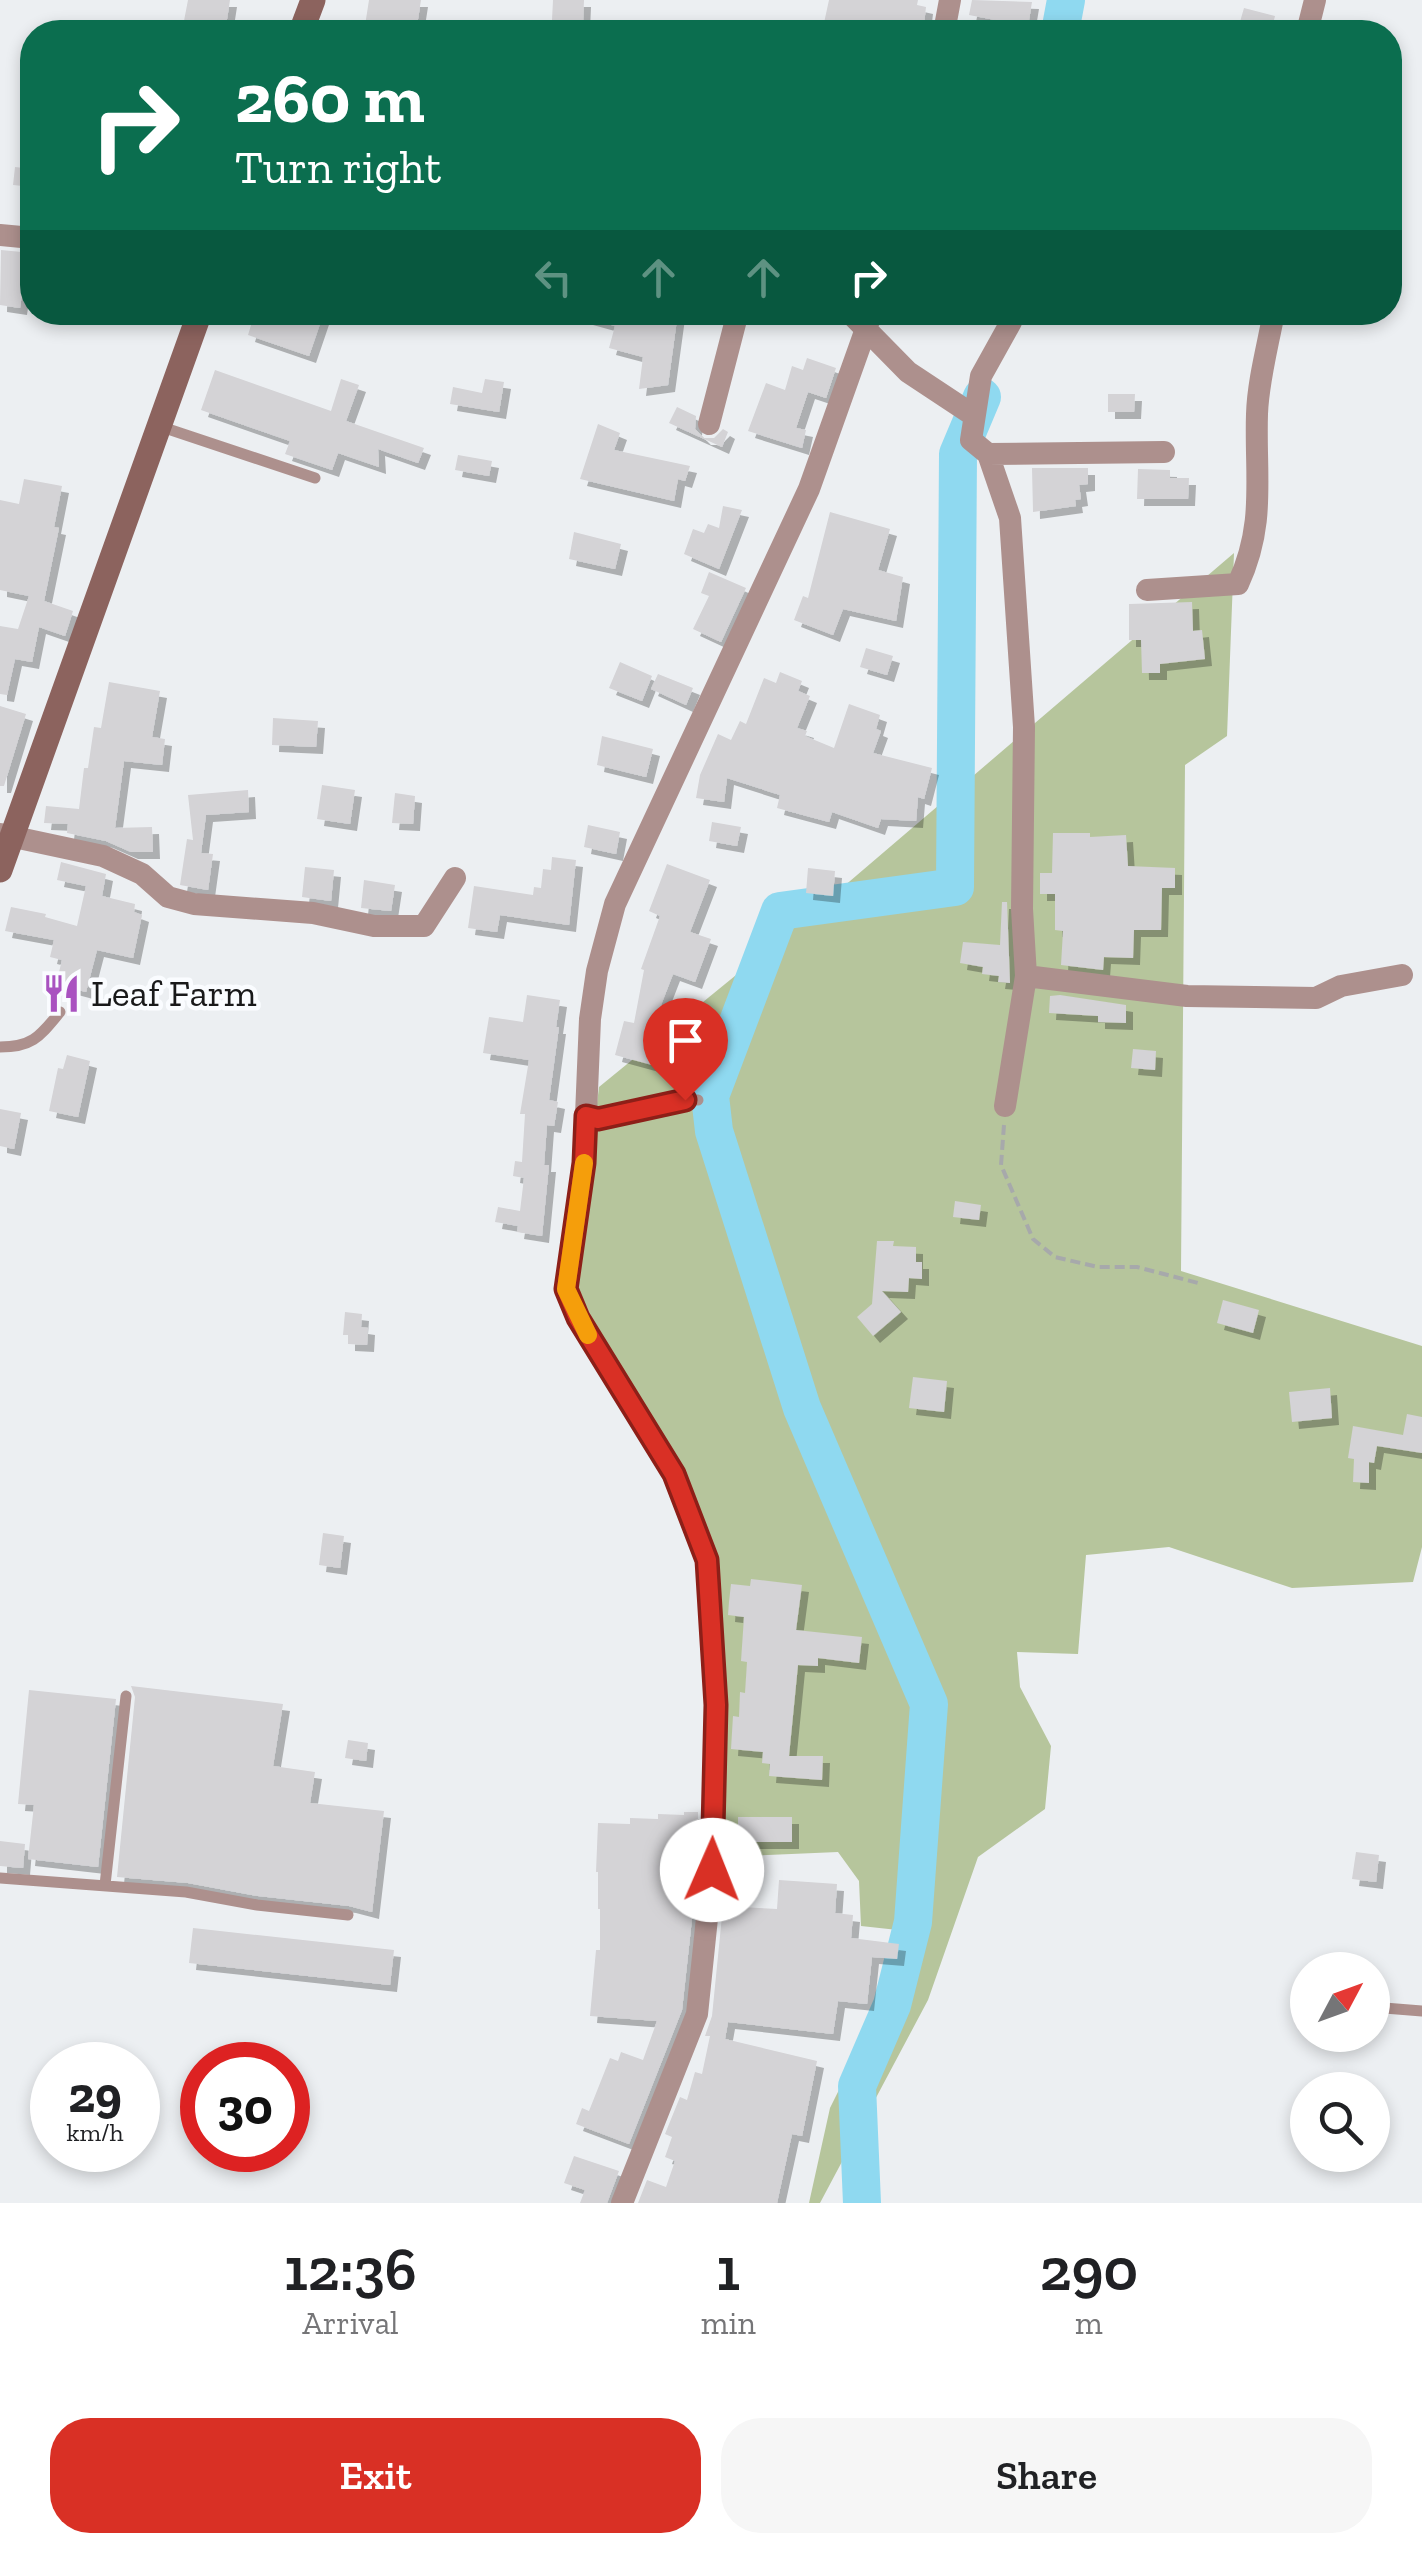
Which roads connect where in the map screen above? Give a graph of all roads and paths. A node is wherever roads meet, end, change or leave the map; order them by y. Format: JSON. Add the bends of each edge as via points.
{"nodes":[{"id":1,"x":195,"y":325,"type":"edge"},
{"id":2,"x":735,"y":325,"type":"edge"},
{"id":3,"x":860,"y":325,"type":"edge"},
{"id":4,"x":869,"y":325,"type":"edge"},
{"id":5,"x":1009,"y":325,"type":"edge"},
{"id":6,"x":1272,"y":325,"type":"edge"},
{"id":7,"x":973,"y":414,"type":"junction"},
{"id":8,"x":709,"y":424,"type":"dead end"},
{"id":9,"x":159,"y":426,"type":"junction"},
{"id":10,"x":980,"y":447,"type":"junction"},
{"id":11,"x":1164,"y":452,"type":"dead end"},
{"id":12,"x":315,"y":478,"type":"dead end"},
{"id":13,"x":1147,"y":590,"type":"dead end"},
{"id":14,"x":6,"y":834,"type":"edge"},
{"id":15,"x":0,"y":870,"type":"edge"},
{"id":16,"x":455,"y":878,"type":"dead end"},
{"id":17,"x":1402,"y":975,"type":"dead end"},
{"id":18,"x":1026,"y":976,"type":"junction"},
{"id":19,"x":60,"y":1012,"type":"dead end"},
{"id":20,"x":0,"y":1047,"type":"edge"},
{"id":21,"x":698,"y":1100,"type":"dead end"},
{"id":22,"x":1006,"y":1106,"type":"joint"},
{"id":23,"x":586,"y":1116,"type":"junction"},
{"id":24,"x":1202,"y":1284,"type":"dead end"},
{"id":25,"x":126,"y":1696,"type":"dead end"},
{"id":26,"x":0,"y":1878,"type":"edge"},
{"id":27,"x":105,"y":1885,"type":"junction"},
{"id":28,"x":348,"y":1915,"type":"dead end"},
{"id":29,"x":1390,"y":2008,"type":"edge"},
{"id":30,"x":1422,"y":2011,"type":"edge"},
{"id":31,"x":622,"y":2203,"type":"edge"}],
"edges":[{"from":1,"to":9,"type":"main road"},
{"from":2,"to":8,"type":"street"},
{"from":3,"to":23,"type":"street","via":[[809,489],[615,904],[590,1020]]},
{"from":4,"to":7,"type":"street","via":[[908,372]]},
{"from":5,"to":7,"type":"street","via":[[981,376]]},
{"from":6,"to":13,"type":"street","via":[[1257,410],[1258,510],[1251,556],[1238,584]]},
{"from":7,"to":10,"type":"street"},
{"from":9,"to":12,"type":"lane"},
{"from":9,"to":14,"type":"main road"},
{"from":10,"to":11,"type":"street"},
{"from":10,"to":18,"type":"street","via":[[1010,518],[1024,727]]},
{"from":14,"to":15,"type":"main road"},
{"from":14,"to":16,"type":"street","via":[[103,856],[142,874],[168,897],[194,904],[313,913],[374,926],[424,926]]},
{"from":17,"to":18,"type":"street","via":[[1341,986],[1316,998],[1187,996]]},
{"from":18,"to":22,"type":"street"},
{"from":19,"to":20,"type":"lane","via":[[27,1045]]},
{"from":21,"to":23,"type":"lane"},
{"from":22,"to":24,"type":"path","via":[[1001,1166],[1034,1239],[1055,1258]]},
{"from":23,"to":31,"type":"street","via":[[566,1289],[674,1474],[707,1560],[716,1705],[712,1870],[697,2014]]},
{"from":25,"to":27,"type":"lane"},
{"from":26,"to":27,"type":"lane"},
{"from":27,"to":28,"type":"lane"},
{"from":29,"to":30,"type":"lane"}]}
